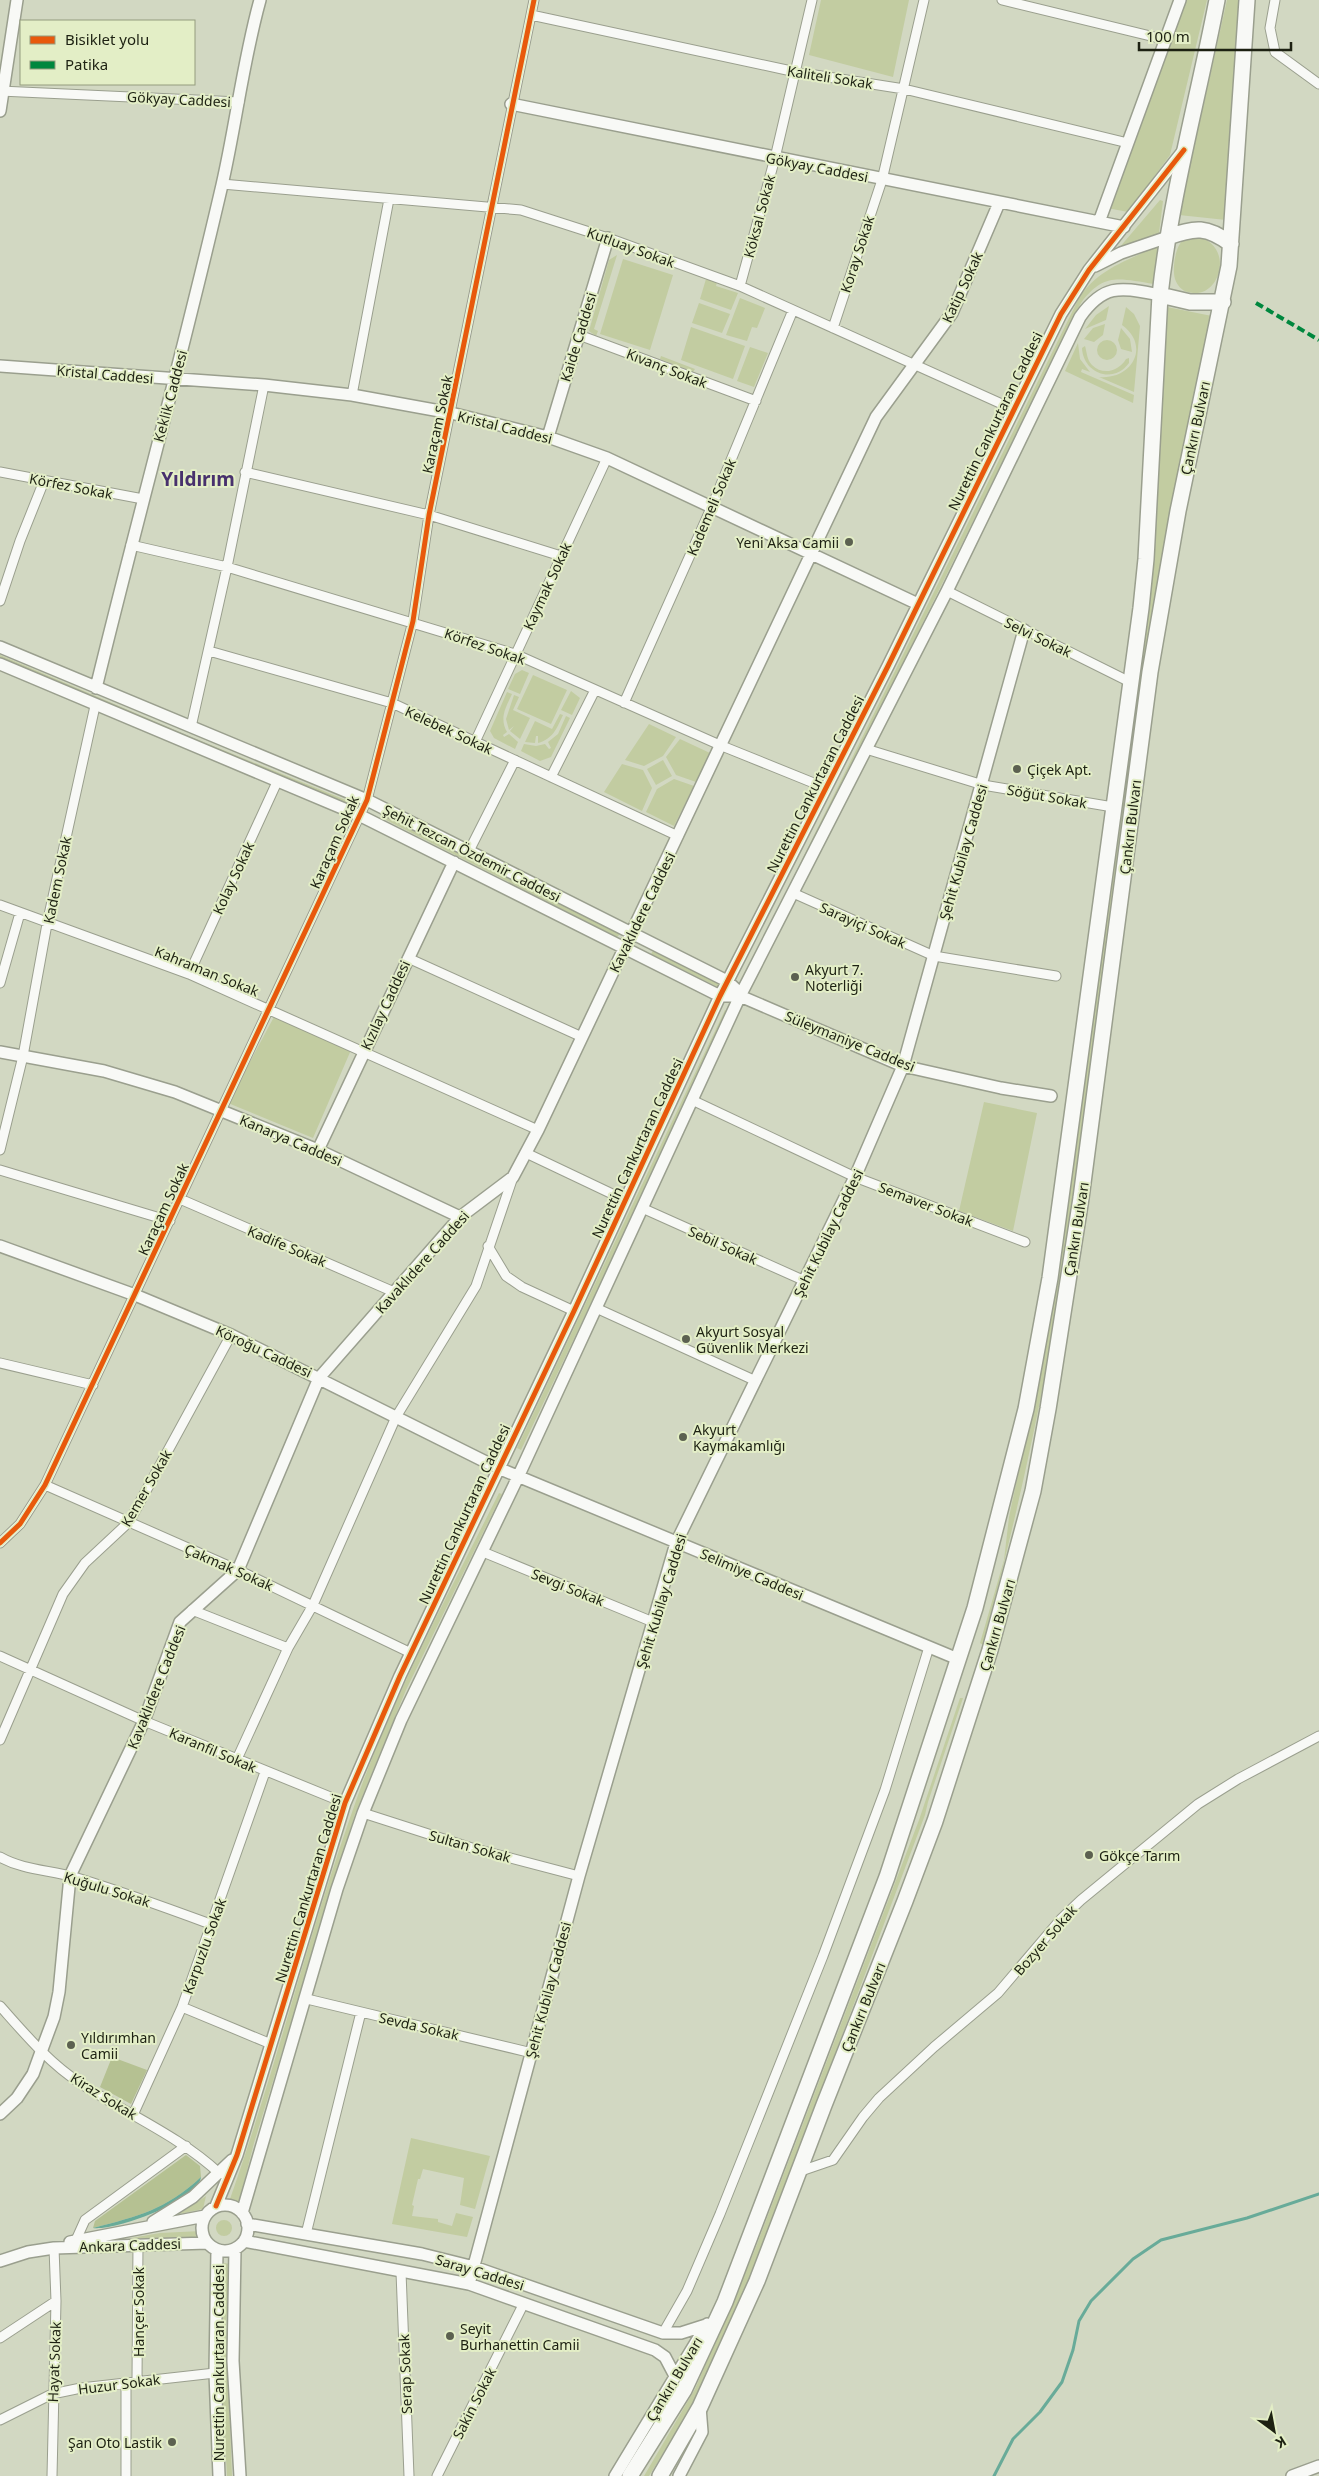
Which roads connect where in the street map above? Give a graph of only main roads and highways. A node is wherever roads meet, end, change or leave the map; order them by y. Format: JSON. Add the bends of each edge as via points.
{"nodes":[{"id":1,"x":1217,"y":0,"type":"edge"},
{"id":2,"x":1247,"y":0,"type":"edge"},
{"id":3,"x":1168,"y":236,"type":"junction"},
{"id":4,"x":1230,"y":244,"type":"junction"},
{"id":5,"x":1160,"y":295,"type":"junction"},
{"id":6,"x":1223,"y":302,"type":"junction"},
{"id":7,"x":630,"y":2476,"type":"edge"},
{"id":8,"x":660,"y":2476,"type":"edge"}],
"edges":[{"from":1,"to":3,"type":"highway","name":"Çankırı Bulvarı"},
{"from":2,"to":4,"type":"highway","name":"Çankırı Bulvarı"},
{"from":3,"to":4,"type":"highway","via":[[1199,229],[1217,234]]},
{"from":3,"to":5,"type":"highway","name":"Çankırı Bulvarı"},
{"from":4,"to":6,"type":"highway","name":"Çankırı Bulvarı"},
{"from":5,"to":6,"type":"highway","via":[[1190,302]]},
{"from":5,"to":7,"type":"highway","name":"Çankırı Bulvarı","via":[[1146,559],[1051,1268],[1026,1410],[1005,1497],[958,1659],[887,1877],[732,2282],[699,2361],[672,2411]]},
{"from":6,"to":8,"type":"highway","name":"Çankırı Bulvarı","via":[[1195,425],[1152,663],[1081,1198],[1033,1491],[990,1650],[935,1821],[757,2281],[700,2407]]}]}
